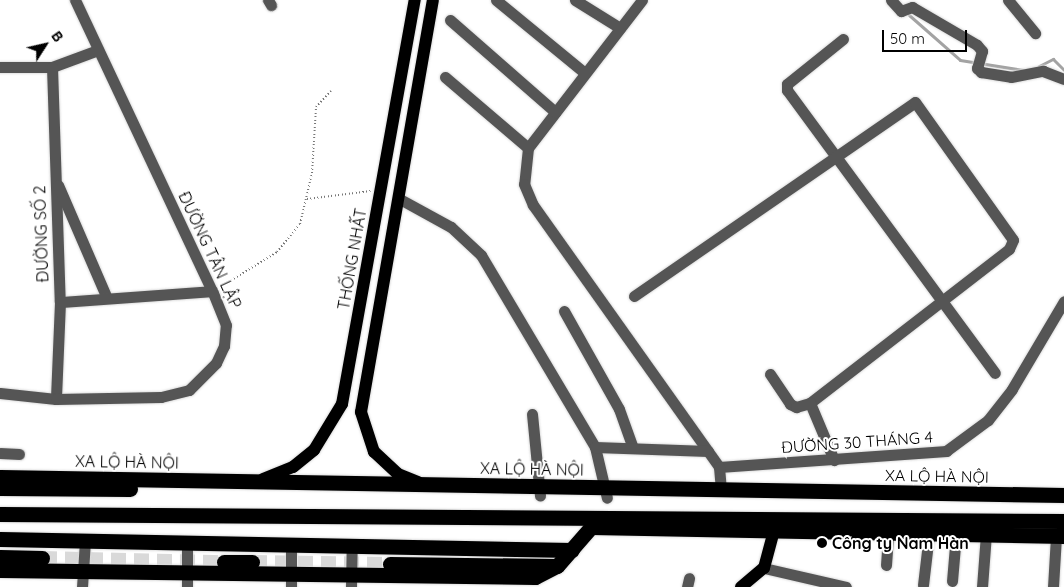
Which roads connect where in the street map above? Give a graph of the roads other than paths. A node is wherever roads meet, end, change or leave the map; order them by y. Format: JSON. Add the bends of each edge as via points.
{"nodes":[{"id":1,"x":75,"y":0,"type":"edge"},
{"id":2,"x":415,"y":0,"type":"edge"},
{"id":3,"x":433,"y":0,"type":"edge"},
{"id":4,"x":496,"y":0,"type":"edge"},
{"id":5,"x":575,"y":0,"type":"edge"},
{"id":6,"x":642,"y":0,"type":"edge"},
{"id":7,"x":891,"y":0,"type":"edge"},
{"id":8,"x":1008,"y":0,"type":"edge"},
{"id":9,"x":450,"y":20,"type":"dead end"},
{"id":10,"x":620,"y":28,"type":"junction"},
{"id":11,"x":1035,"y":33,"type":"dead end"},
{"id":12,"x":843,"y":39,"type":"dead end"},
{"id":13,"x":98,"y":50,"type":"junction"},
{"id":14,"x":0,"y":67,"type":"edge"},
{"id":15,"x":52,"y":67,"type":"junction"},
{"id":16,"x":585,"y":73,"type":"junction"},
{"id":17,"x":445,"y":77,"type":"dead end"},
{"id":18,"x":1064,"y":78,"type":"edge"},
{"id":19,"x":555,"y":112,"type":"junction"},
{"id":20,"x":528,"y":148,"type":"junction"},
{"id":21,"x":836,"y":156,"type":"junction"},
{"id":22,"x":56,"y":179,"type":"junction"},
{"id":23,"x":398,"y":198,"type":"junction"},
{"id":24,"x":212,"y":291,"type":"junction"},
{"id":25,"x":634,"y":296,"type":"dead end"},
{"id":26,"x":107,"y":298,"type":"junction"},
{"id":27,"x":1064,"y":301,"type":"edge"},
{"id":28,"x":60,"y":302,"type":"junction"},
{"id":29,"x":943,"y":302,"type":"junction"},
{"id":30,"x":564,"y":311,"type":"dead end"},
{"id":31,"x":995,"y":373,"type":"dead end"},
{"id":32,"x":770,"y":374,"type":"dead end"},
{"id":33,"x":345,"y":391,"type":"junction"},
{"id":34,"x":363,"y":391,"type":"junction"},
{"id":35,"x":0,"y":393,"type":"edge"},
{"id":36,"x":56,"y":399,"type":"junction"},
{"id":37,"x":810,"y":403,"type":"junction"},
{"id":38,"x":532,"y":414,"type":"dead end"},
{"id":39,"x":595,"y":448,"type":"junction"},
{"id":40,"x":633,"y":448,"type":"junction"},
{"id":41,"x":708,"y":451,"type":"junction"},
{"id":42,"x":0,"y":453,"type":"edge"},
{"id":43,"x":19,"y":454,"type":"dead end"},
{"id":44,"x":834,"y":460,"type":"junction"},
{"id":45,"x":719,"y":467,"type":"junction"},
{"id":46,"x":0,"y":477,"type":"edge"},
{"id":47,"x":256,"y":481,"type":"junction"},
{"id":48,"x":134,"y":484,"type":"junction"},
{"id":49,"x":427,"y":484,"type":"junction"},
{"id":50,"x":0,"y":488,"type":"edge"},
{"id":51,"x":335,"y":488,"type":"junction"},
{"id":52,"x":540,"y":491,"type":"junction"},
{"id":53,"x":606,"y":492,"type":"junction"},
{"id":54,"x":721,"y":494,"type":"junction"},
{"id":55,"x":1063,"y":495,"type":"edge"},
{"id":56,"x":0,"y":514,"type":"edge"},
{"id":57,"x":843,"y":517,"type":"junction"},
{"id":58,"x":1064,"y":520,"type":"edge"},
{"id":59,"x":592,"y":521,"type":"junction"},
{"id":60,"x":774,"y":523,"type":"junction"},
{"id":61,"x":824,"y":524,"type":"junction"},
{"id":62,"x":842,"y":532,"type":"junction"},
{"id":63,"x":888,"y":533,"type":"junction"},
{"id":64,"x":929,"y":534,"type":"junction"},
{"id":65,"x":956,"y":534,"type":"junction"},
{"id":66,"x":986,"y":534,"type":"junction"},
{"id":67,"x":1060,"y":536,"type":"edge"},
{"id":68,"x":0,"y":539,"type":"edge"},
{"id":69,"x":85,"y":541,"type":"junction"},
{"id":70,"x":187,"y":544,"type":"junction"},
{"id":71,"x":291,"y":546,"type":"junction"},
{"id":72,"x":352,"y":548,"type":"junction"},
{"id":73,"x":572,"y":550,"type":"junction"},
{"id":74,"x":0,"y":557,"type":"edge"},
{"id":75,"x":42,"y":558,"type":"tunnel mouth"},
{"id":76,"x":224,"y":562,"type":"tunnel mouth"},
{"id":77,"x":252,"y":562,"type":"tunnel mouth"},
{"id":78,"x":390,"y":564,"type":"tunnel mouth"},
{"id":79,"x":886,"y":565,"type":"dead end"},
{"id":80,"x":557,"y":566,"type":"junction"},
{"id":81,"x":764,"y":568,"type":"junction"},
{"id":82,"x":0,"y":570,"type":"edge"},
{"id":83,"x":82,"y":572,"type":"junction"},
{"id":84,"x":187,"y":581,"type":"edge"},
{"id":85,"x":291,"y":581,"type":"edge"},
{"id":86,"x":351,"y":581,"type":"edge"},
{"id":87,"x":441,"y":582,"type":"edge"},
{"id":88,"x":798,"y":582,"type":"edge"},
{"id":89,"x":952,"y":582,"type":"dead end"},
{"id":90,"x":923,"y":586,"type":"dead end"},
{"id":91,"x":82,"y":587,"type":"edge"},
{"id":92,"x":741,"y":587,"type":"edge"},
{"id":93,"x":846,"y":587,"type":"edge"},
{"id":94,"x":982,"y":587,"type":"edge"},
{"id":95,"x":1053,"y":587,"type":"edge"}],
"edges":[{"from":1,"to":13,"type":"street","name":"ĐƯỜNG TÂN LẬP"},
{"from":2,"to":33,"type":"main road","name":"THỐNG NHẤT"},
{"from":3,"to":23,"type":"main road"},
{"from":4,"to":16,"type":"street"},
{"from":5,"to":10,"type":"street"},
{"from":6,"to":10,"type":"street"},
{"from":7,"to":18,"type":"street","via":[[901,11],[912,7],[977,45],[982,51],[978,65],[998,76],[1043,71]]},
{"from":8,"to":11,"type":"street"},
{"from":9,"to":19,"type":"street"},
{"from":10,"to":16,"type":"street"},
{"from":12,"to":21,"type":"street","via":[[786,87]]},
{"from":13,"to":15,"type":"street"},
{"from":13,"to":24,"type":"street","name":"ĐƯỜNG TÂN LẬP"},
{"from":14,"to":15,"type":"street"},
{"from":15,"to":22,"type":"street","name":"ĐƯỜNG SỐ 2"},
{"from":16,"to":19,"type":"street"},
{"from":17,"to":20,"type":"street"},
{"from":19,"to":20,"type":"street"},
{"from":20,"to":41,"type":"street","via":[[524,184],[533,205]]},
{"from":21,"to":25,"type":"street"},
{"from":21,"to":29,"type":"street"},
{"from":21,"to":29,"type":"street","via":[[909,103],[920,106],[1013,240],[1009,249]]},
{"from":22,"to":26,"type":"street"},
{"from":22,"to":28,"type":"street","name":"ĐƯỜNG SỐ 2"},
{"from":23,"to":34,"type":"main road"},
{"from":23,"to":39,"type":"street","via":[[451,226],[480,255]]},
{"from":24,"to":26,"type":"street"},
{"from":24,"to":36,"type":"street","name":"ĐƯỜNG TÂN LẬP","via":[[226,325],[224,346],[216,363],[188,390],[161,397]]},
{"from":26,"to":28,"type":"street"},
{"from":27,"to":44,"type":"street","name":"ĐƯỜNG 30 THÁNG 4","via":[[1012,389],[972,435],[935,454]]},
{"from":28,"to":36,"type":"street","name":"ĐƯỜNG SỐ 2"},
{"from":29,"to":31,"type":"street"},
{"from":29,"to":37,"type":"street"},
{"from":30,"to":40,"type":"street","via":[[618,408]]},
{"from":32,"to":37,"type":"street","via":[[790,404],[796,407]]},
{"from":33,"to":34,"type":"main road"},
{"from":33,"to":47,"type":"main road","name":"THỐNG NHẤT","via":[[331,429],[314,450],[281,473]]},
{"from":34,"to":49,"type":"main road","via":[[362,423],[374,452],[398,474]]},
{"from":35,"to":36,"type":"street","name":"ĐƯỜNG TÂN LẬP"},
{"from":37,"to":44,"type":"street"},
{"from":38,"to":52,"type":"street"},
{"from":39,"to":40,"type":"street"},
{"from":39,"to":53,"type":"street"},
{"from":40,"to":41,"type":"street"},
{"from":41,"to":45,"type":"street"},
{"from":42,"to":43,"type":"street"},
{"from":44,"to":45,"type":"street","name":"ĐƯỜNG 30 THÁNG 4"},
{"from":45,"to":54,"type":"street"},
{"from":46,"to":48,"type":"highway","name":"XA LỘ HÀ NỘI"},
{"from":47,"to":48,"type":"highway","name":"XA LỘ HÀ NỘI"},
{"from":47,"to":51,"type":"highway","name":"XA LỘ HÀ NỘI"},
{"from":48,"to":50,"type":"highway","name":"XA LỘ HÀ NỘI"},
{"from":48,"to":51,"type":"highway","name":"XA LỘ HÀ NỘI"},
{"from":49,"to":51,"type":"highway","name":"XA LỘ HÀ NỘI"},
{"from":49,"to":52,"type":"highway","name":"XA LỘ HÀ NỘI"},
{"from":51,"to":52,"type":"highway","name":"XA LỘ HÀ NỘI"},
{"from":52,"to":53,"type":"highway","name":"XA LỘ HÀ NỘI"},
{"from":53,"to":54,"type":"highway","name":"XA LỘ HÀ NỘI"},
{"from":54,"to":55,"type":"highway","name":"XA LỘ HÀ NỘI"},
{"from":56,"to":59,"type":"highway"},
{"from":57,"to":58,"type":"highway"},
{"from":57,"to":61,"type":"highway"},
{"from":57,"to":62,"type":"highway"},
{"from":59,"to":60,"type":"highway"},
{"from":59,"to":73,"type":"highway"},
{"from":60,"to":61,"type":"highway"},
{"from":60,"to":81,"type":"main road"},
{"from":61,"to":62,"type":"highway"},
{"from":62,"to":63,"type":"highway"},
{"from":63,"to":64,"type":"highway"},
{"from":63,"to":79,"type":"street"},
{"from":64,"to":65,"type":"highway"},
{"from":64,"to":90,"type":"street"},
{"from":65,"to":66,"type":"highway"},
{"from":65,"to":89,"type":"street"},
{"from":66,"to":67,"type":"highway"},
{"from":66,"to":94,"type":"street"},
{"from":67,"to":95,"type":"street"},
{"from":68,"to":69,"type":"highway"},
{"from":69,"to":70,"type":"highway"},
{"from":69,"to":83,"type":"street"},
{"from":70,"to":71,"type":"highway"},
{"from":70,"to":84,"type":"street"},
{"from":71,"to":72,"type":"highway"},
{"from":71,"to":85,"type":"street"},
{"from":72,"to":73,"type":"highway"},
{"from":72,"to":86,"type":"street"},
{"from":73,"to":80,"type":"highway"},
{"from":74,"to":75,"type":"highway"},
{"from":76,"to":77,"type":"highway"},
{"from":78,"to":80,"type":"highway"},
{"from":80,"to":87,"type":"highway","via":[[534,577]]},
{"from":81,"to":88,"type":"street"},
{"from":81,"to":92,"type":"main road"},
{"from":82,"to":83,"type":"highway"},
{"from":83,"to":84,"type":"highway"},
{"from":83,"to":91,"type":"street"},
{"from":84,"to":85,"type":"highway"},
{"from":85,"to":86,"type":"highway"},
{"from":86,"to":87,"type":"highway"},
{"from":88,"to":93,"type":"street"}]}
